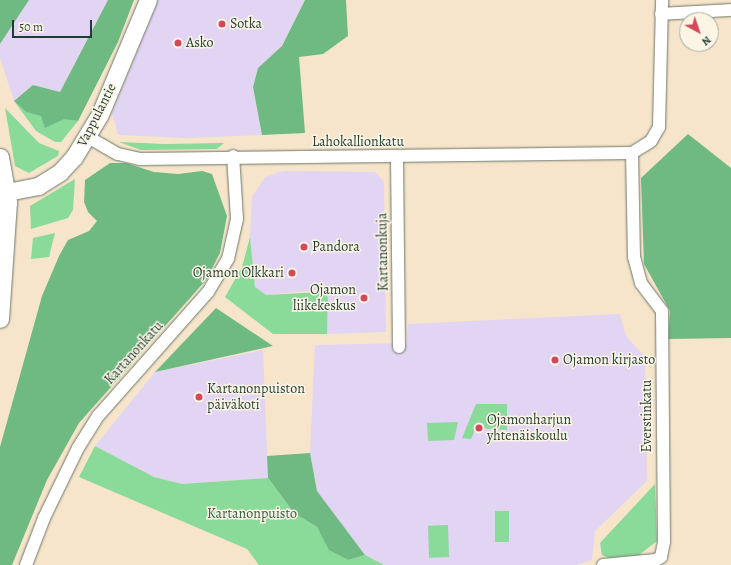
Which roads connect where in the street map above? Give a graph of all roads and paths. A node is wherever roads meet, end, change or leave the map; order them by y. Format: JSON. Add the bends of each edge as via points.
{"nodes":[{"id":1,"x":148,"y":0,"type":"edge"},
{"id":2,"x":662,"y":0,"type":"edge"},
{"id":3,"x":731,"y":10,"type":"edge"},
{"id":4,"x":660,"y":14,"type":"junction"},
{"id":5,"x":88,"y":137,"type":"junction"},
{"id":6,"x":632,"y":153,"type":"junction"},
{"id":7,"x":233,"y":156,"type":"junction"},
{"id":8,"x":0,"y":157,"type":"edge"},
{"id":9,"x":397,"y":157,"type":"junction"},
{"id":10,"x":7,"y":192,"type":"junction"},
{"id":11,"x":0,"y":319,"type":"edge"},
{"id":12,"x":400,"y":348,"type":"dead end"},
{"id":13,"x":26,"y":565,"type":"edge"},
{"id":14,"x":604,"y":565,"type":"edge"}],
"edges":[{"from":1,"to":5,"type":"street","name":"Vappulantie"},
{"from":2,"to":4,"type":"street"},
{"from":3,"to":4,"type":"street"},
{"from":4,"to":6,"type":"street","via":[[659,127],[651,141]]},
{"from":5,"to":7,"type":"street","name":"Lahokallionkatu","via":[[118,154],[140,159]]},
{"from":5,"to":10,"type":"street","name":"Vappulantie","via":[[60,172],[38,186]]},
{"from":6,"to":9,"type":"street","name":"Lahokallionkatu"},
{"from":6,"to":14,"type":"street","name":"Everstinkatu","via":[[634,258],[641,283],[662,311],[664,542],[661,557],[656,560]]},
{"from":7,"to":9,"type":"street","name":"Lahokallionkatu"},
{"from":7,"to":13,"type":"street","name":"Kartanonkatu","via":[[237,219],[228,259],[208,292],[99,415],[78,448],[47,511]]},
{"from":8,"to":10,"type":"street"},
{"from":9,"to":12,"type":"street","name":"Kartanonkuja"},
{"from":10,"to":11,"type":"street"}]}
